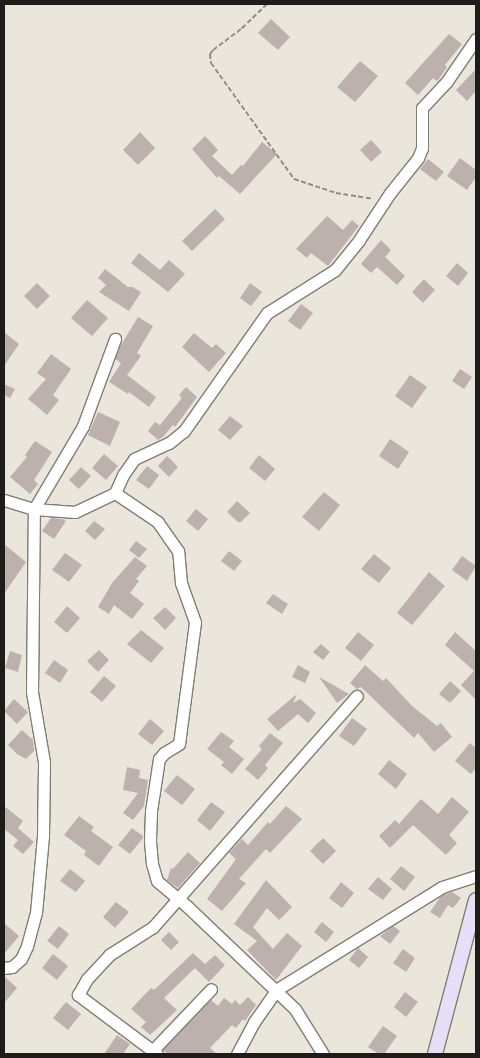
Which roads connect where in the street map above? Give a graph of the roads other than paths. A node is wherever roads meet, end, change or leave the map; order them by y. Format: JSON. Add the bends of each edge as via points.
{"nodes":[{"id":1,"x":476,"y":39,"type":"edge"},
{"id":2,"x":115,"y":339,"type":"dead end"},
{"id":3,"x":115,"y":493,"type":"junction"},
{"id":4,"x":4,"y":500,"type":"edge"},
{"id":5,"x":34,"y":509,"type":"junction"},
{"id":6,"x":357,"y":696,"type":"dead end"},
{"id":7,"x":476,"y":876,"type":"edge"},
{"id":8,"x":179,"y":898,"type":"junction"},
{"id":9,"x":476,"y":908,"type":"edge"},
{"id":10,"x":4,"y":968,"type":"edge"},
{"id":11,"x":211,"y":989,"type":"dead end"},
{"id":12,"x":276,"y":990,"type":"junction"},
{"id":13,"x":155,"y":1052,"type":"edge"},
{"id":14,"x":237,"y":1054,"type":"edge"},
{"id":15,"x":323,"y":1054,"type":"edge"},
{"id":16,"x":435,"y":1054,"type":"edge"}],
"edges":[{"from":1,"to":3,"type":"street","via":[[447,81],[422,108],[422,148],[418,158],[359,240],[335,270],[267,313],[184,431],[169,443],[134,459]]},
{"from":2,"to":5,"type":"street","via":[[83,426]]},
{"from":3,"to":5,"type":"street","via":[[75,512]]},
{"from":3,"to":8,"type":"street","via":[[158,522],[178,551],[181,583],[195,622],[179,744],[159,759],[151,810],[152,864],[157,881]]},
{"from":4,"to":5,"type":"street"},
{"from":5,"to":10,"type":"street","via":[[32,692],[44,762],[44,836],[36,913],[27,946],[12,968]]},
{"from":6,"to":8,"type":"street"},
{"from":7,"to":12,"type":"street","via":[[442,887]]},
{"from":8,"to":12,"type":"street"},
{"from":8,"to":13,"type":"street","via":[[152,927],[109,955],[87,979],[78,995]]},
{"from":9,"to":16,"type":"main road"},
{"from":11,"to":13,"type":"street"},
{"from":12,"to":14,"type":"street"},
{"from":12,"to":15,"type":"street","via":[[295,1009]]}]}
